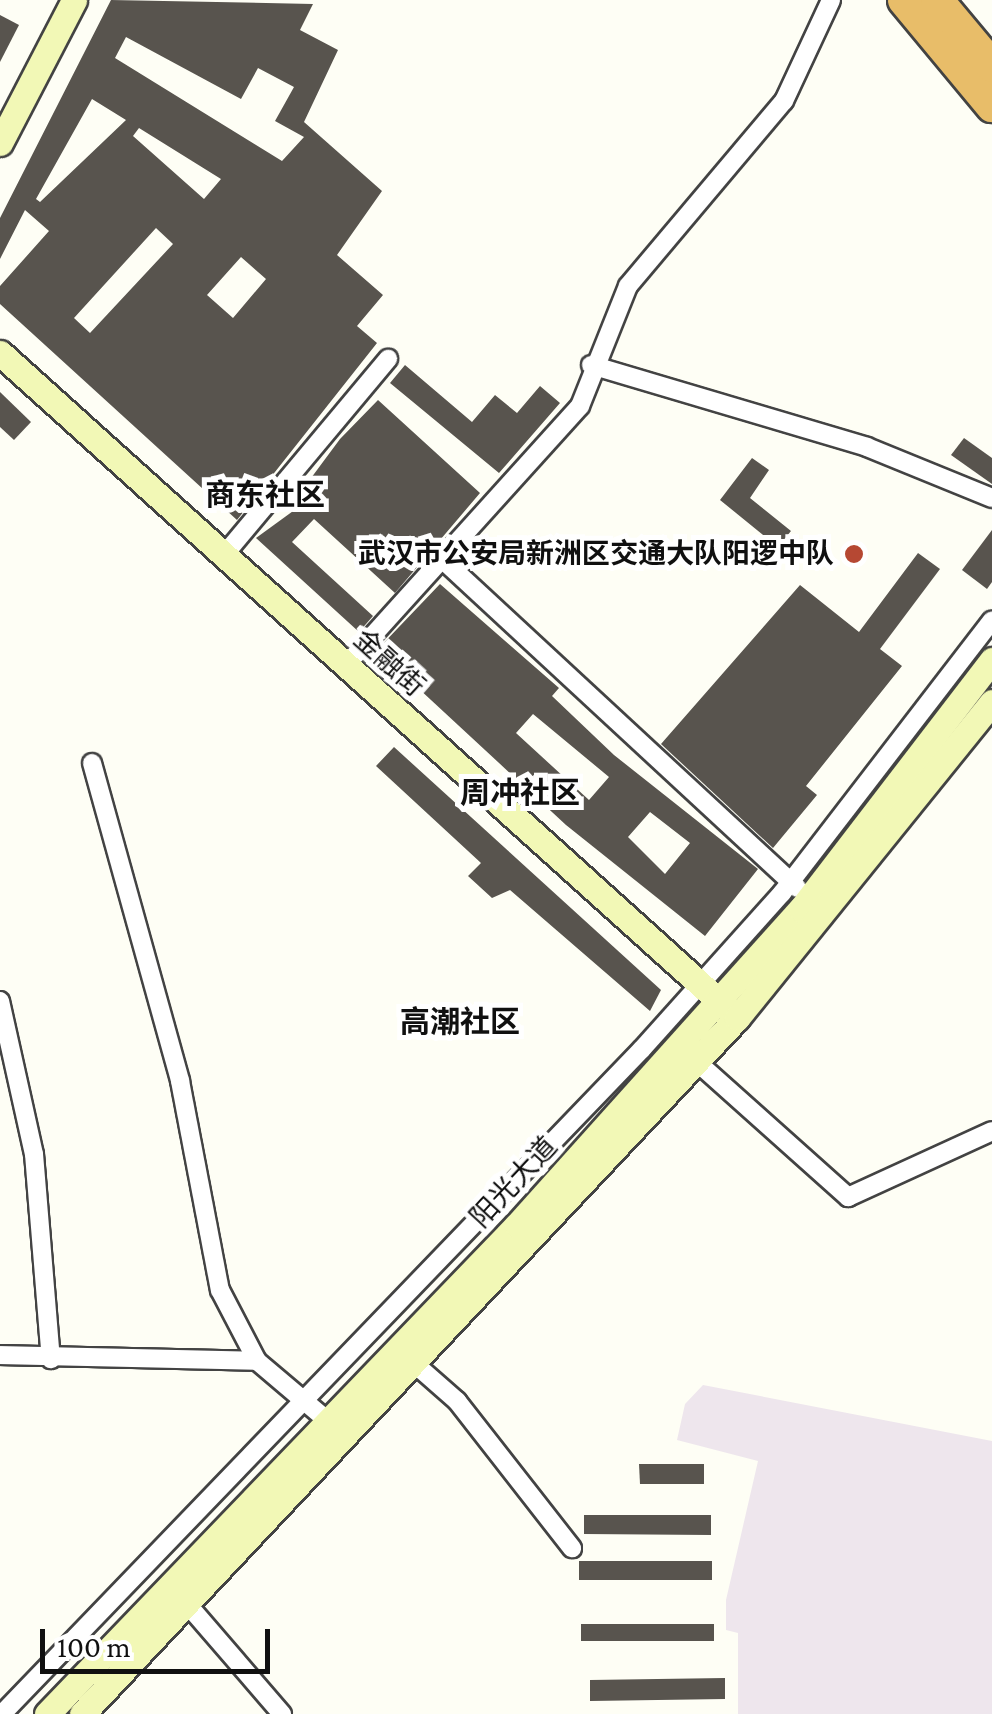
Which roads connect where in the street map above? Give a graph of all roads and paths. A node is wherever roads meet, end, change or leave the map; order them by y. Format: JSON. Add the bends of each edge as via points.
{"nodes":[{"id":1,"x":74,"y":0,"type":"edge"},
{"id":2,"x":831,"y":0,"type":"edge"},
{"id":3,"x":904,"y":0,"type":"edge"},
{"id":4,"x":936,"y":0,"type":"edge"},
{"id":5,"x":992,"y":66,"type":"edge"},
{"id":6,"x":992,"y":106,"type":"edge"},
{"id":7,"x":0,"y":143,"type":"edge"},
{"id":8,"x":0,"y":352,"type":"edge"},
{"id":9,"x":388,"y":359,"type":"dead end"},
{"id":10,"x":591,"y":365,"type":"junction"},
{"id":11,"x":992,"y":498,"type":"edge"},
{"id":12,"x":224,"y":554,"type":"junction"},
{"id":13,"x":442,"y":559,"type":"junction"},
{"id":14,"x":992,"y":620,"type":"edge"},
{"id":15,"x":992,"y":660,"type":"edge"},
{"id":16,"x":346,"y":665,"type":"junction"},
{"id":17,"x":992,"y":702,"type":"edge"},
{"id":18,"x":92,"y":763,"type":"dead end"},
{"id":19,"x":800,"y":891,"type":"junction"},
{"id":20,"x":0,"y":1001,"type":"edge"},
{"id":21,"x":718,"y":1001,"type":"junction"},
{"id":22,"x":697,"y":1062,"type":"junction"},
{"id":23,"x":992,"y":1131,"type":"edge"},
{"id":24,"x":0,"y":1355,"type":"edge"},
{"id":25,"x":51,"y":1359,"type":"junction"},
{"id":26,"x":257,"y":1361,"type":"junction"},
{"id":27,"x":416,"y":1365,"type":"junction"},
{"id":28,"x":303,"y":1400,"type":"junction"},
{"id":29,"x":328,"y":1422,"type":"junction"},
{"id":30,"x":572,"y":1548,"type":"dead end"},
{"id":31,"x":188,"y":1605,"type":"junction"},
{"id":32,"x":2,"y":1714,"type":"edge"},
{"id":33,"x":46,"y":1714,"type":"edge"},
{"id":34,"x":82,"y":1714,"type":"edge"},
{"id":35,"x":282,"y":1714,"type":"edge"}],
"edges":[{"from":1,"to":7,"type":"main road"},
{"from":2,"to":10,"type":"street","via":[[784,101],[628,286]]},
{"from":3,"to":6,"type":"highway"},
{"from":4,"to":5,"type":"highway"},
{"from":8,"to":12,"type":"main road","name":"金融街"},
{"from":9,"to":12,"type":"street"},
{"from":10,"to":11,"type":"street","via":[[867,447]]},
{"from":10,"to":13,"type":"street","via":[[580,406]]},
{"from":12,"to":16,"type":"main road","name":"金融街"},
{"from":13,"to":16,"type":"street"},
{"from":13,"to":19,"type":"street"},
{"from":14,"to":19,"type":"street"},
{"from":15,"to":19,"type":"main road","name":"阳光大道"},
{"from":16,"to":21,"type":"main road","name":"金融街"},
{"from":17,"to":21,"type":"main road","name":"阳光大道"},
{"from":18,"to":26,"type":"street","via":[[180,1081],[220,1290]]},
{"from":19,"to":21,"type":"main road","name":"阳光大道"},
{"from":20,"to":25,"type":"street","via":[[34,1154]]},
{"from":21,"to":22,"type":"main road","name":"阳光大道"},
{"from":21,"to":28,"type":"street"},
{"from":21,"to":29,"type":"main road","name":"阳光大道"},
{"from":22,"to":23,"type":"street","via":[[848,1197]]},
{"from":22,"to":27,"type":"main road","name":"阳光大道"},
{"from":24,"to":25,"type":"street"},
{"from":25,"to":26,"type":"street"},
{"from":26,"to":28,"type":"street"},
{"from":27,"to":30,"type":"street","via":[[457,1400]]},
{"from":27,"to":31,"type":"main road","name":"阳光大道"},
{"from":28,"to":29,"type":"street"},
{"from":28,"to":32,"type":"street"},
{"from":29,"to":33,"type":"main road","name":"阳光大道"},
{"from":31,"to":34,"type":"main road","name":"阳光大道"},
{"from":31,"to":35,"type":"street"}]}
